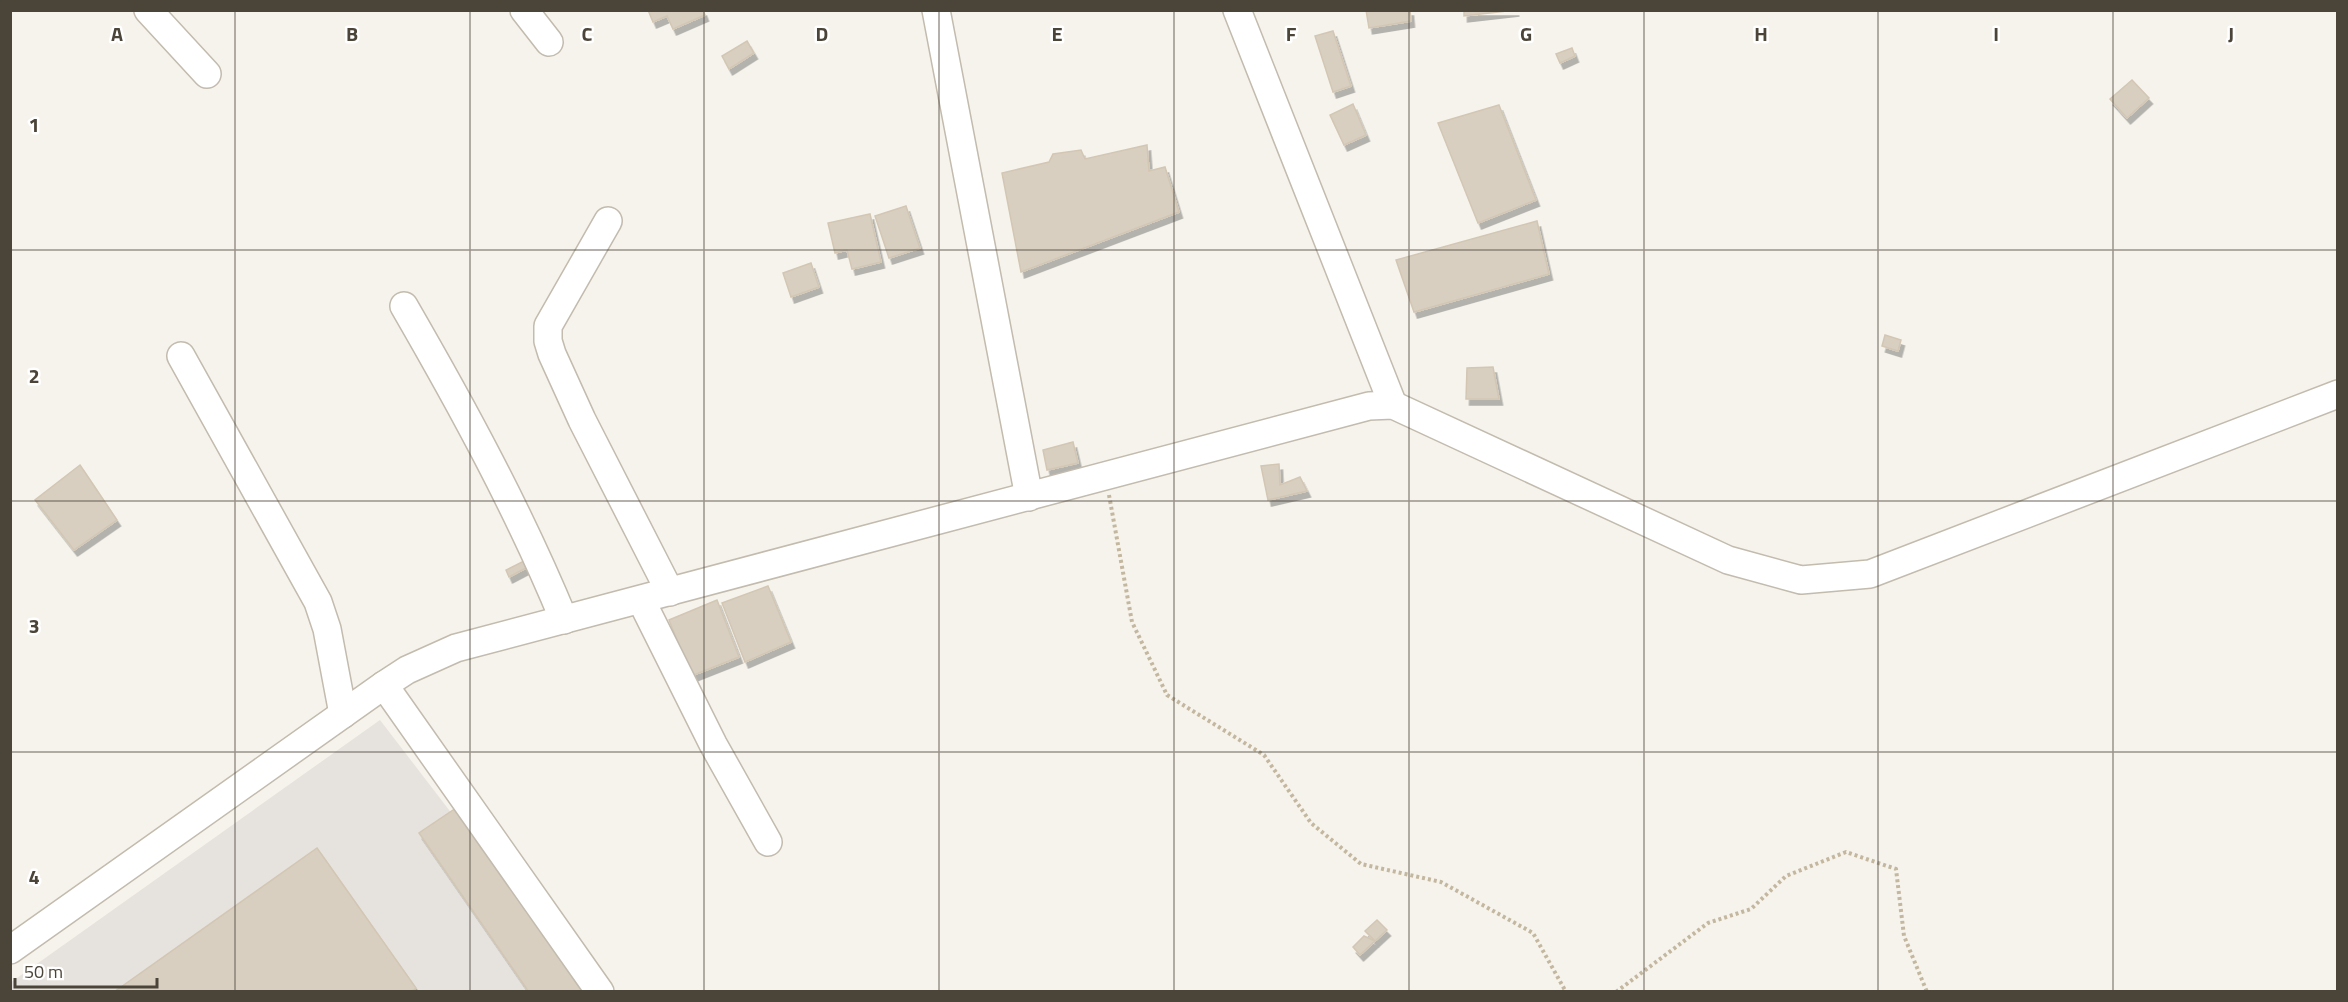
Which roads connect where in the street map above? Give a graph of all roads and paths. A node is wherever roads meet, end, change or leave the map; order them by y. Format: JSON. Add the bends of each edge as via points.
{"nodes":[{"id":1,"x":148,"y":10,"type":"edge"},
{"id":2,"x":524,"y":10,"type":"edge"},
{"id":3,"x":936,"y":10,"type":"edge"},
{"id":4,"x":1237,"y":10,"type":"edge"},
{"id":5,"x":549,"y":42,"type":"dead end"},
{"id":6,"x":207,"y":74,"type":"dead end"},
{"id":7,"x":608,"y":221,"type":"dead end"},
{"id":8,"x":404,"y":306,"type":"dead end"},
{"id":9,"x":181,"y":356,"type":"dead end"},
{"id":10,"x":2337,"y":394,"type":"edge"},
{"id":11,"x":1393,"y":405,"type":"junction"},
{"id":12,"x":1106,"y":477,"type":"junction"},
{"id":13,"x":1029,"y":497,"type":"junction"},
{"id":14,"x":670,"y":592,"type":"junction"},
{"id":15,"x":641,"y":600,"type":"junction"},
{"id":16,"x":564,"y":620,"type":"junction"},
{"id":17,"x":384,"y":685,"type":"junction"},
{"id":18,"x":343,"y":714,"type":"junction"},
{"id":19,"x":768,"y":842,"type":"dead end"},
{"id":20,"x":10,"y":950,"type":"edge"},
{"id":21,"x":600,"y":992,"type":"edge"},
{"id":22,"x":1566,"y":992,"type":"edge"},
{"id":23,"x":1616,"y":992,"type":"edge"},
{"id":24,"x":1927,"y":992,"type":"edge"}],
"edges":[{"from":1,"to":6,"type":"street"},
{"from":2,"to":5,"type":"street"},
{"from":3,"to":13,"type":"street"},
{"from":4,"to":11,"type":"street"},
{"from":7,"to":14,"type":"street","via":[[548,326],[548,341],[582,420]]},
{"from":8,"to":16,"type":"street","via":[[471,423]]},
{"from":9,"to":18,"type":"street","via":[[318,602]]},
{"from":10,"to":11,"type":"street","via":[[1870,574],[1801,580],[1728,560]]},
{"from":11,"to":12,"type":"street","via":[[1369,406]]},
{"from":12,"to":13,"type":"street"},
{"from":12,"to":22,"type":"path","via":[[1132,622],[1167,695],[1264,755],[1311,823],[1361,864],[1441,882],[1533,933]]},
{"from":13,"to":14,"type":"street"},
{"from":14,"to":15,"type":"street"},
{"from":15,"to":16,"type":"street"},
{"from":15,"to":19,"type":"street","via":[[713,744]]},
{"from":16,"to":17,"type":"street","via":[[456,648]]},
{"from":17,"to":18,"type":"street"},
{"from":17,"to":21,"type":"street"},
{"from":18,"to":20,"type":"street"},
{"from":23,"to":24,"type":"path","via":[[1708,923],[1751,909],[1786,876],[1846,852],[1896,869],[1904,936]]}]}
